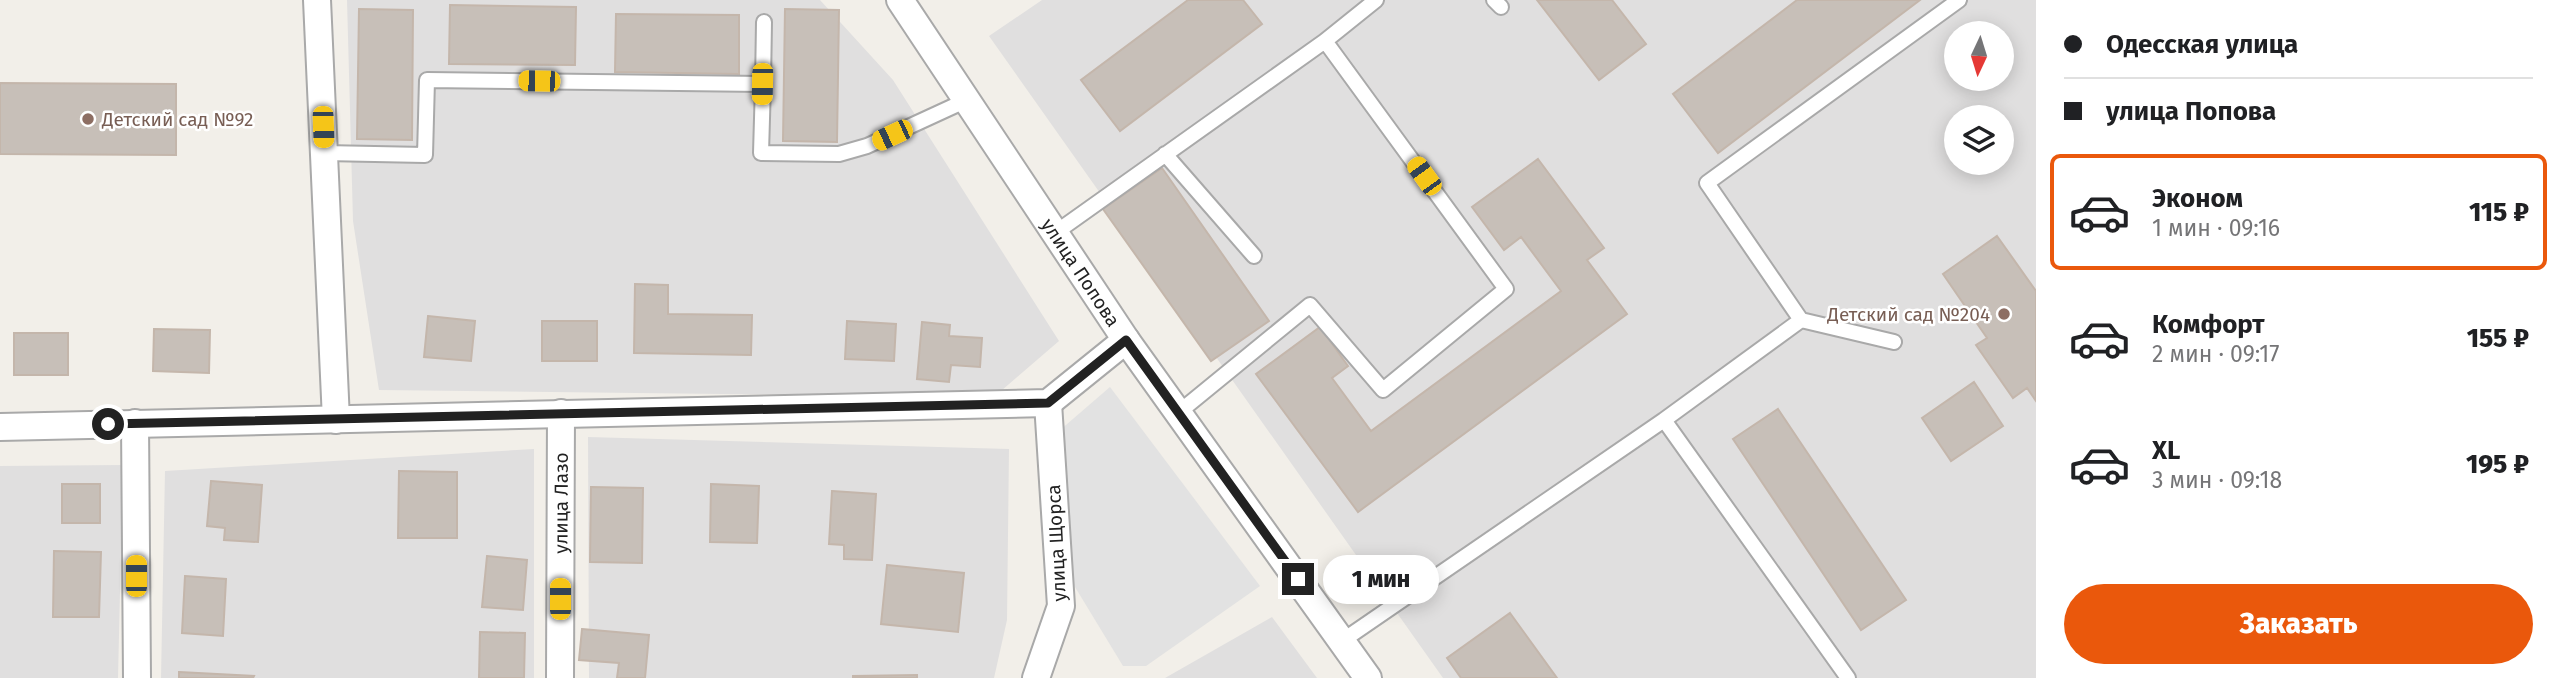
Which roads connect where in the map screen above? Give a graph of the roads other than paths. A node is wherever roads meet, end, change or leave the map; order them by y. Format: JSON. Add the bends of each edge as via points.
{"nodes":[{"id":1,"x":317,"y":0,"type":"edge"},
{"id":2,"x":900,"y":0,"type":"edge"},
{"id":3,"x":1376,"y":0,"type":"edge"},
{"id":4,"x":1959,"y":0,"type":"edge"},
{"id":5,"x":764,"y":22,"type":"dead end"},
{"id":6,"x":1325,"y":41,"type":"junction"},
{"id":7,"x":762,"y":84,"type":"junction"},
{"id":8,"x":967,"y":100,"type":"junction"},
{"id":9,"x":324,"y":153,"type":"junction"},
{"id":10,"x":1166,"y":154,"type":"junction"},
{"id":11,"x":1055,"y":233,"type":"junction"},
{"id":12,"x":1254,"y":256,"type":"dead end"},
{"id":13,"x":1801,"y":320,"type":"junction"},
{"id":14,"x":1126,"y":340,"type":"junction"},
{"id":15,"x":1894,"y":342,"type":"dead end"},
{"id":16,"x":1048,"y":403,"type":"junction"},
{"id":17,"x":1178,"y":413,"type":"junction"},
{"id":18,"x":561,"y":414,"type":"junction"},
{"id":19,"x":336,"y":420,"type":"junction"},
{"id":20,"x":1664,"y":421,"type":"junction"},
{"id":21,"x":135,"y":423,"type":"junction"},
{"id":22,"x":0,"y":427,"type":"edge"},
{"id":23,"x":1342,"y":641,"type":"junction"},
{"id":24,"x":137,"y":678,"type":"edge"},
{"id":25,"x":560,"y":678,"type":"edge"},
{"id":26,"x":1036,"y":678,"type":"edge"},
{"id":27,"x":1368,"y":678,"type":"edge"},
{"id":28,"x":1848,"y":678,"type":"edge"}],
"edges":[{"from":1,"to":9,"type":"street"},
{"from":2,"to":8,"type":"street","name":"улица Попова"},
{"from":3,"to":6,"type":"lane"},
{"from":4,"to":13,"type":"lane","via":[[1707,183]]},
{"from":5,"to":7,"type":"lane"},
{"from":6,"to":10,"type":"lane"},
{"from":6,"to":17,"type":"lane","via":[[1506,289],[1383,390],[1310,305]]},
{"from":7,"to":8,"type":"lane","via":[[761,153],[839,154],[867,146]]},
{"from":7,"to":9,"type":"lane","via":[[428,80],[425,155]]},
{"from":8,"to":11,"type":"street","name":"улица Попова"},
{"from":9,"to":19,"type":"street"},
{"from":10,"to":11,"type":"lane"},
{"from":10,"to":12,"type":"lane"},
{"from":11,"to":14,"type":"street","name":"улица Попова"},
{"from":13,"to":15,"type":"lane"},
{"from":13,"to":20,"type":"lane"},
{"from":14,"to":16,"type":"street"},
{"from":14,"to":17,"type":"street","name":"улица Попова"},
{"from":16,"to":18,"type":"street"},
{"from":16,"to":26,"type":"street","name":"улица Щорса","via":[[1061,606]]},
{"from":17,"to":23,"type":"street","name":"улица Попова"},
{"from":18,"to":19,"type":"street"},
{"from":18,"to":25,"type":"street","name":"улица Лазо"},
{"from":19,"to":21,"type":"street"},
{"from":20,"to":23,"type":"lane"},
{"from":20,"to":28,"type":"lane"},
{"from":21,"to":22,"type":"street"},
{"from":21,"to":24,"type":"street"},
{"from":23,"to":27,"type":"street","name":"улица Попова"}]}
